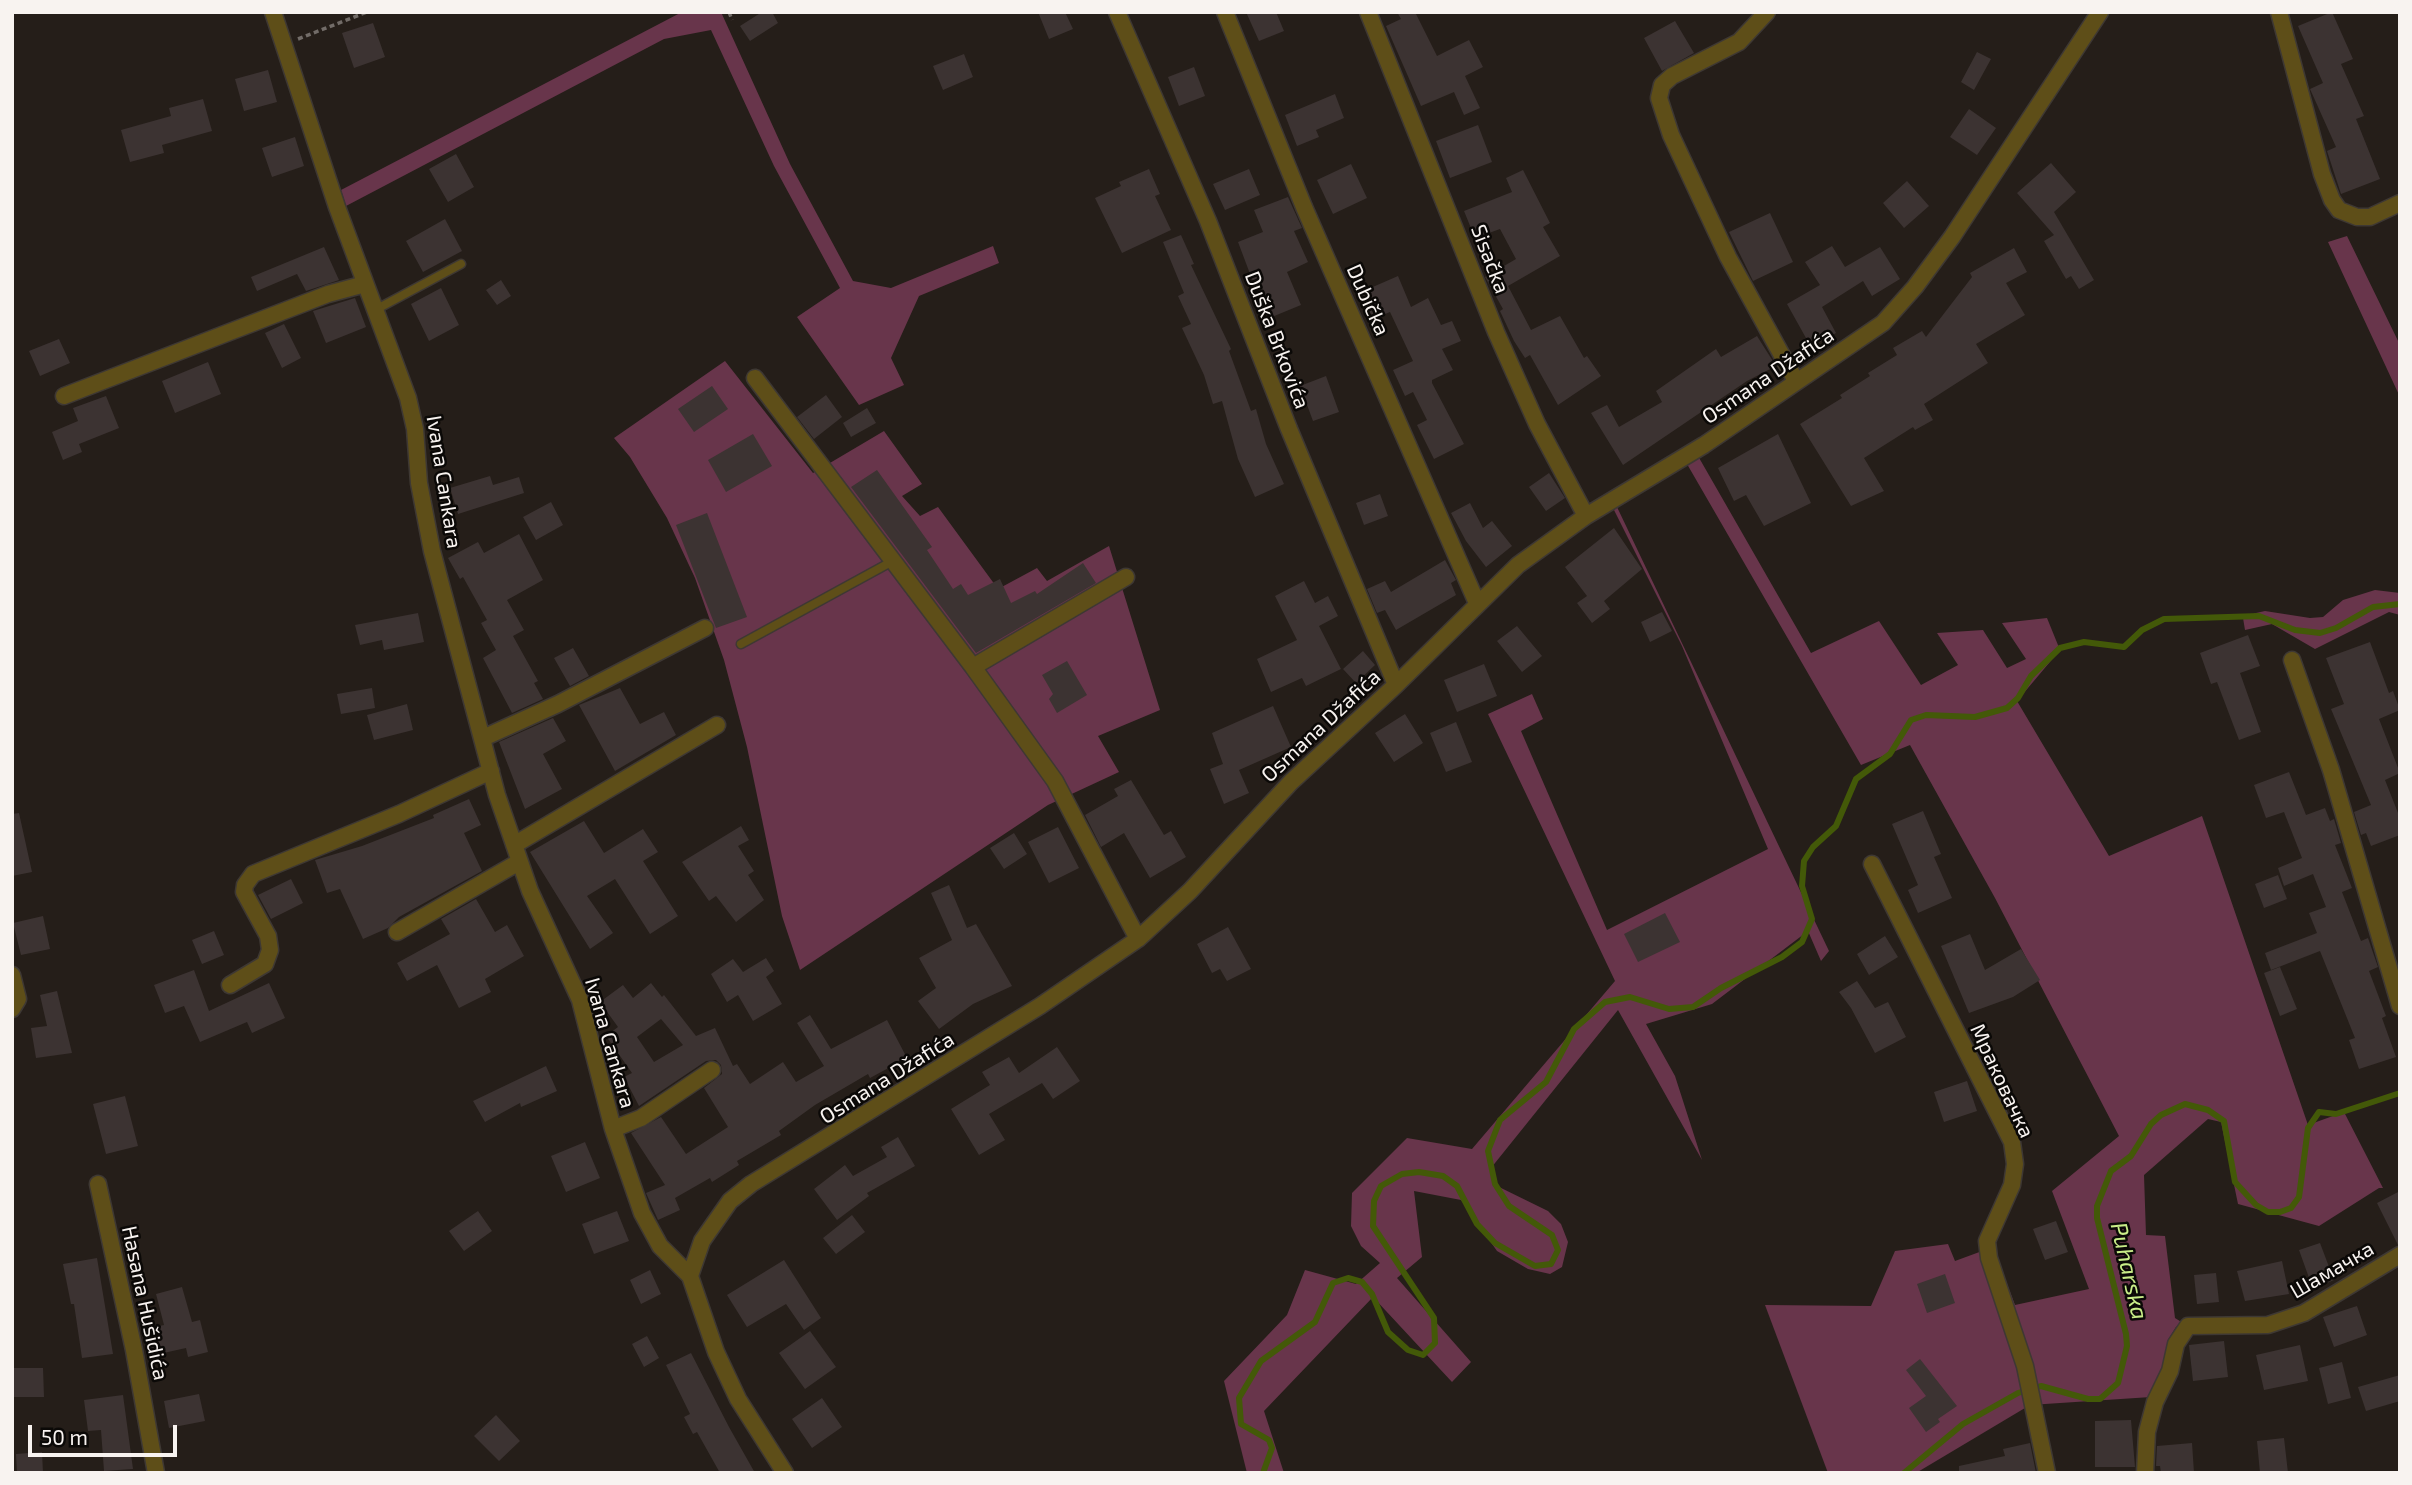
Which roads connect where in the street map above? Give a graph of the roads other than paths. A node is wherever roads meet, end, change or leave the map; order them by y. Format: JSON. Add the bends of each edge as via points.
{"nodes":[{"id":1,"x":273,"y":12,"type":"edge"},
{"id":2,"x":1117,"y":12,"type":"edge"},
{"id":3,"x":1225,"y":12,"type":"edge"},
{"id":4,"x":1368,"y":12,"type":"edge"},
{"id":5,"x":1767,"y":12,"type":"edge"},
{"id":6,"x":2100,"y":12,"type":"edge"},
{"id":7,"x":2279,"y":12,"type":"edge"},
{"id":8,"x":2400,"y":202,"type":"edge"},
{"id":9,"x":461,"y":264,"type":"dead end"},
{"id":10,"x":365,"y":284,"type":"junction"},
{"id":11,"x":375,"y":310,"type":"junction"},
{"id":12,"x":755,"y":379,"type":"dead end"},
{"id":13,"x":1796,"y":382,"type":"junction"},
{"id":14,"x":64,"y":396,"type":"dead end"},
{"id":15,"x":1586,"y":516,"type":"junction"},
{"id":16,"x":891,"y":562,"type":"junction"},
{"id":17,"x":1125,"y":577,"type":"dead end"},
{"id":18,"x":1477,"y":603,"type":"junction"},
{"id":19,"x":705,"y":628,"type":"dead end"},
{"id":20,"x":741,"y":644,"type":"dead end"},
{"id":21,"x":2292,"y":660,"type":"dead end"},
{"id":22,"x":973,"y":667,"type":"junction"},
{"id":23,"x":1395,"y":685,"type":"junction"},
{"id":24,"x":717,"y":725,"type":"dead end"},
{"id":25,"x":483,"y":738,"type":"junction"},
{"id":26,"x":491,"y":771,"type":"junction"},
{"id":27,"x":514,"y":845,"type":"junction"},
{"id":28,"x":519,"y":862,"type":"junction"},
{"id":29,"x":1872,"y":864,"type":"dead end"},
{"id":30,"x":397,"y":932,"type":"dead end"},
{"id":31,"x":1138,"y":939,"type":"junction"},
{"id":32,"x":12,"y":975,"type":"edge"},
{"id":33,"x":230,"y":985,"type":"dead end"},
{"id":34,"x":2400,"y":1006,"type":"edge"},
{"id":35,"x":12,"y":1009,"type":"edge"},
{"id":36,"x":712,"y":1070,"type":"dead end"},
{"id":37,"x":613,"y":1129,"type":"junction"},
{"id":38,"x":98,"y":1184,"type":"dead end"},
{"id":39,"x":2400,"y":1255,"type":"edge"},
{"id":40,"x":690,"y":1276,"type":"junction"},
{"id":41,"x":156,"y":1473,"type":"edge"},
{"id":42,"x":785,"y":1473,"type":"edge"},
{"id":43,"x":2047,"y":1473,"type":"edge"},
{"id":44,"x":2145,"y":1473,"type":"edge"}],
"edges":[{"from":1,"to":10,"type":"street","name":"Ivana Cankara"},
{"from":2,"to":23,"type":"street","name":"Duška Brkovića","via":[[1208,221]]},
{"from":3,"to":18,"type":"street","name":"Dubička","via":[[1304,207]]},
{"from":4,"to":15,"type":"street","name":"Sisačka","via":[[1496,332],[1537,424]]},
{"from":5,"to":13,"type":"street","via":[[1739,43],[1672,76],[1662,85],[1658,98],[1728,257]]},
{"from":6,"to":13,"type":"street","name":"Osmana Džafića","via":[[1915,287],[1883,323]]},
{"from":7,"to":8,"type":"street","via":[[2332,200],[2339,210],[2357,218],[2370,217]]},
{"from":9,"to":11,"type":"lane"},
{"from":10,"to":11,"type":"street","name":"Ivana Cankara"},
{"from":10,"to":14,"type":"street","via":[[327,294]]},
{"from":11,"to":25,"type":"street","name":"Ivana Cankara","via":[[408,398],[432,551]]},
{"from":12,"to":16,"type":"street"},
{"from":13,"to":15,"type":"street","name":"Osmana Džafića","via":[[1704,445]]},
{"from":15,"to":18,"type":"street","name":"Osmana Džafića","via":[[1518,565]]},
{"from":16,"to":20,"type":"lane"},
{"from":16,"to":22,"type":"street"},
{"from":17,"to":22,"type":"street"},
{"from":18,"to":23,"type":"street","name":"Osmana Džafića"},
{"from":19,"to":25,"type":"street"},
{"from":21,"to":34,"type":"street","via":[[2332,770]]},
{"from":22,"to":31,"type":"street","via":[[1055,781]]},
{"from":23,"to":31,"type":"street","name":"Osmana Džafića","via":[[1291,782],[1190,891]]},
{"from":24,"to":27,"type":"street"},
{"from":25,"to":26,"type":"street","name":"Ivana Cankara"},
{"from":26,"to":27,"type":"street","name":"Ivana Cankara"},
{"from":26,"to":33,"type":"street","via":[[253,874],[244,891],[268,936],[270,950],[265,964]]},
{"from":27,"to":28,"type":"street","name":"Ivana Cankara"},
{"from":28,"to":30,"type":"street"},
{"from":28,"to":37,"type":"street","name":"Ivana Cankara","via":[[580,1000]]},
{"from":29,"to":43,"type":"street","name":"Мраковачка","via":[[2011,1142],[2012,1185],[1987,1241],[2025,1366]]},
{"from":31,"to":40,"type":"street","name":"Osmana Džafića","via":[[1040,1006],[751,1184],[713,1221]]},
{"from":32,"to":35,"type":"street","via":[[18,999]]},
{"from":36,"to":37,"type":"street","via":[[641,1118]]},
{"from":37,"to":40,"type":"street","name":"Ivana Cankara","via":[[648,1224],[660,1246]]},
{"from":38,"to":41,"type":"street","name":"Hasana Hušidića"},
{"from":39,"to":44,"type":"street","name":"Шамачка","via":[[2304,1313],[2268,1325],[2188,1326],[2176,1344],[2170,1371],[2155,1402],[2147,1432]]},
{"from":40,"to":42,"type":"street","via":[[738,1399]]}]}
